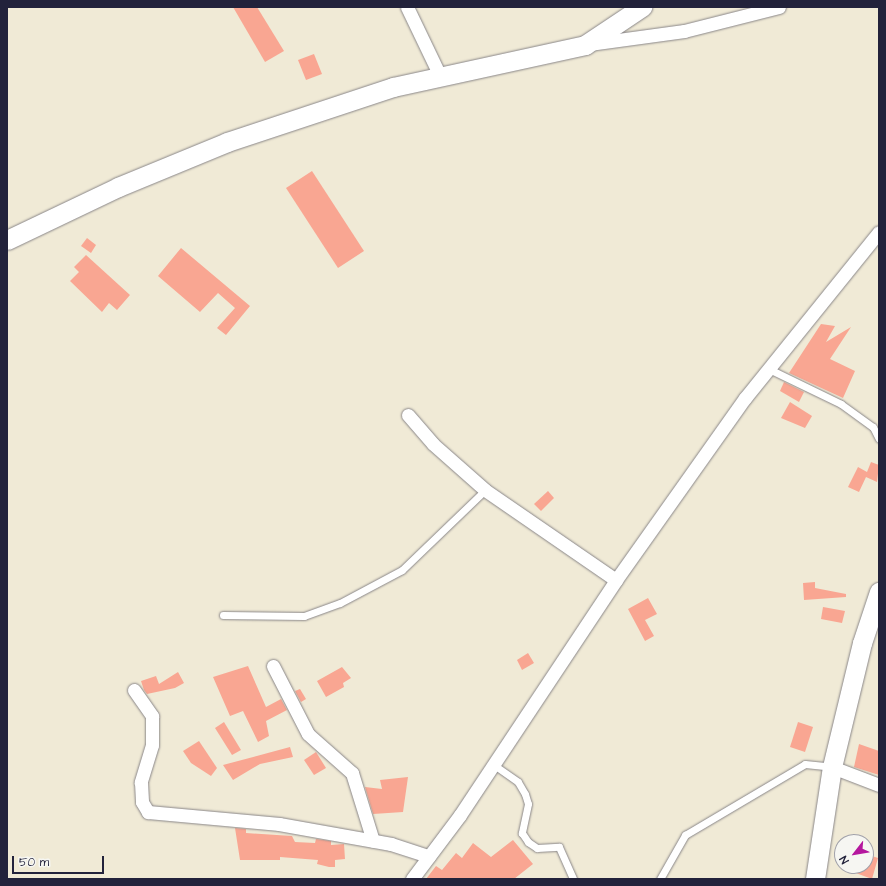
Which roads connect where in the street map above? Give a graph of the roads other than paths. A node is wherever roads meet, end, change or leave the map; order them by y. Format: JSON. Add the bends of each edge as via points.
{"nodes":[{"id":1,"x":407,"y":7,"type":"edge"},
{"id":2,"x":642,"y":7,"type":"edge"},
{"id":3,"x":779,"y":7,"type":"edge"},
{"id":4,"x":585,"y":45,"type":"junction"},
{"id":5,"x":440,"y":76,"type":"junction"},
{"id":6,"x":879,"y":232,"type":"edge"},
{"id":7,"x":7,"y":240,"type":"edge"},
{"id":8,"x":769,"y":368,"type":"junction"},
{"id":9,"x":408,"y":415,"type":"dead end"},
{"id":10,"x":879,"y":439,"type":"edge"},
{"id":11,"x":485,"y":490,"type":"junction"},
{"id":12,"x":616,"y":580,"type":"junction"},
{"id":13,"x":879,"y":592,"type":"edge"},
{"id":14,"x":223,"y":615,"type":"dead end"},
{"id":15,"x":273,"y":666,"type":"dead end"},
{"id":16,"x":134,"y":690,"type":"dead end"},
{"id":17,"x":494,"y":765,"type":"junction"},
{"id":18,"x":832,"y":767,"type":"junction"},
{"id":19,"x":879,"y":785,"type":"edge"},
{"id":20,"x":373,"y":841,"type":"junction"},
{"id":21,"x":430,"y":856,"type":"junction"},
{"id":22,"x":412,"y":879,"type":"edge"},
{"id":23,"x":573,"y":879,"type":"edge"},
{"id":24,"x":660,"y":879,"type":"edge"},
{"id":25,"x":815,"y":879,"type":"edge"}],
"edges":[{"from":1,"to":5,"type":"street"},
{"from":2,"to":4,"type":"street"},
{"from":3,"to":4,"type":"street","via":[[684,31]]},
{"from":4,"to":5,"type":"street"},
{"from":5,"to":7,"type":"street","via":[[394,87],[227,142],[118,187]]},
{"from":6,"to":8,"type":"street"},
{"from":8,"to":10,"type":"lane","via":[[840,404],[873,427]]},
{"from":8,"to":12,"type":"street"},
{"from":9,"to":11,"type":"street","via":[[433,444]]},
{"from":11,"to":12,"type":"street"},
{"from":11,"to":14,"type":"lane","via":[[402,570],[340,604],[304,616]]},
{"from":12,"to":17,"type":"street"},
{"from":13,"to":18,"type":"street","via":[[862,643]]},
{"from":15,"to":20,"type":"street","via":[[308,734],[352,773]]},
{"from":16,"to":20,"type":"street","via":[[152,716],[152,745],[141,782],[142,802],[148,812],[279,824]]},
{"from":17,"to":21,"type":"street"},
{"from":17,"to":23,"type":"lane","via":[[518,782],[525,794],[528,804],[522,833],[528,842],[537,848],[559,848]]},
{"from":18,"to":19,"type":"street"},
{"from":18,"to":24,"type":"lane","via":[[805,764],[685,835]]},
{"from":18,"to":25,"type":"street"},
{"from":20,"to":21,"type":"street"},
{"from":21,"to":22,"type":"street"}]}
